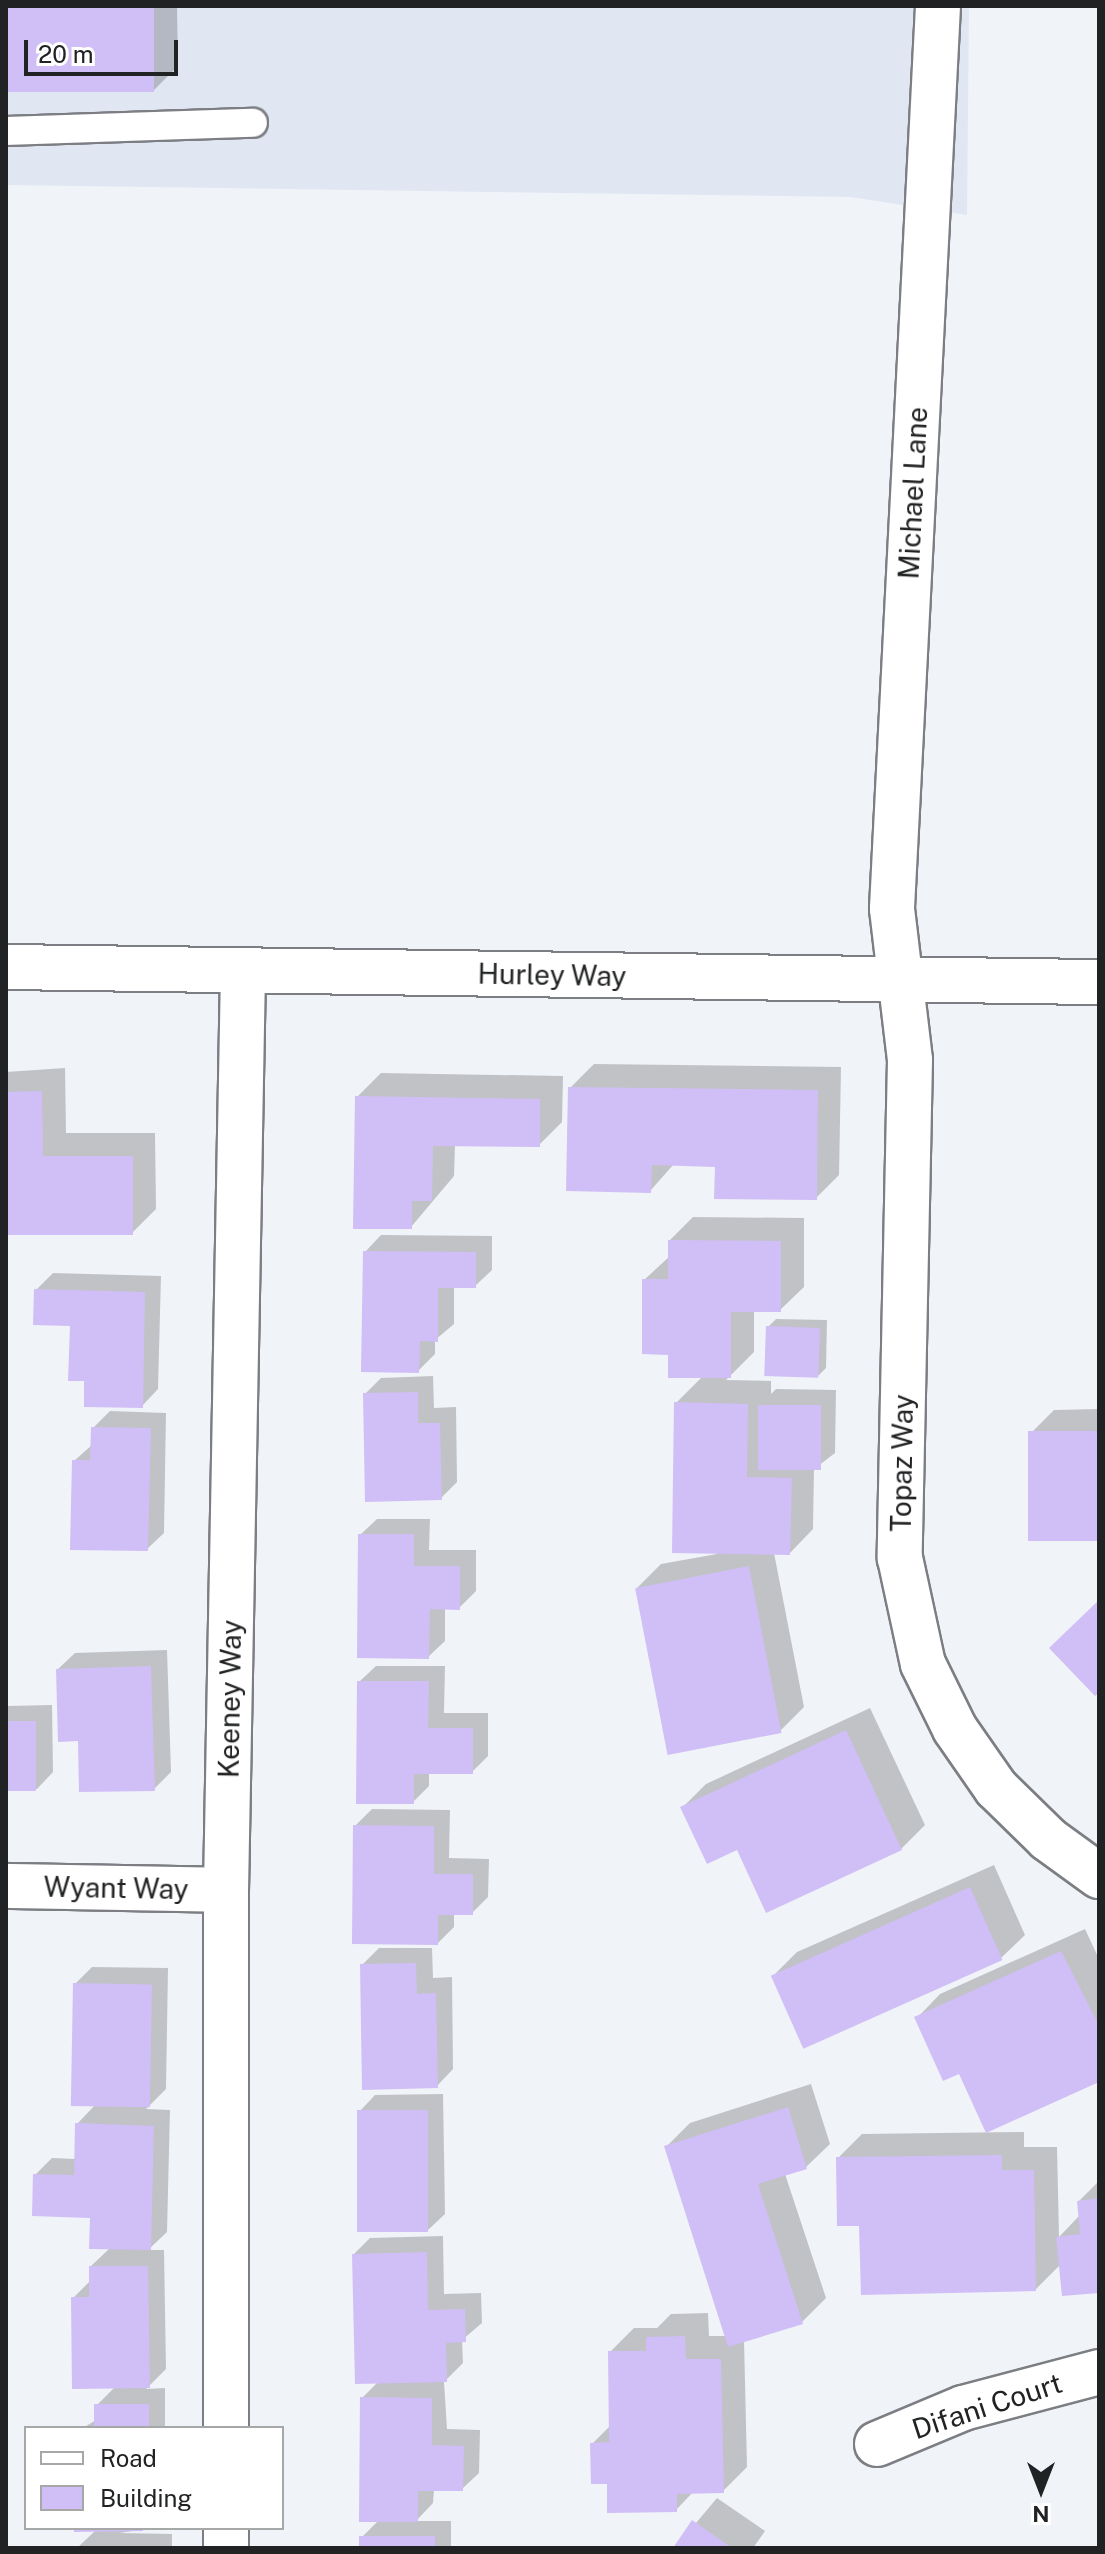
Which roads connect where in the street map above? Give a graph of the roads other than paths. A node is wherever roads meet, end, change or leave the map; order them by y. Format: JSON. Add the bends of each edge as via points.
{"nodes":[{"id":1,"x":938,"y":6,"type":"edge"},
{"id":2,"x":253,"y":123,"type":"dead end"},
{"id":3,"x":6,"y":131,"type":"edge"},
{"id":4,"x":6,"y":967,"type":"edge"},
{"id":5,"x":243,"y":971,"type":"junction"},
{"id":6,"x":900,"y":979,"type":"junction"},
{"id":7,"x":1099,"y":982,"type":"edge"},
{"id":8,"x":1099,"y":1876,"type":"edge"},
{"id":9,"x":6,"y":1886,"type":"edge"},
{"id":10,"x":226,"y":1890,"type":"junction"},
{"id":11,"x":1099,"y":2372,"type":"edge"},
{"id":12,"x":226,"y":2426,"type":"edge"},
{"id":13,"x":877,"y":2444,"type":"dead end"}],
"edges":[{"from":1,"to":6,"type":"street","name":"Michael Lane","via":[[892,909]]},
{"from":2,"to":3,"type":"lane"},
{"from":4,"to":5,"type":"street","name":"Hurley Way"},
{"from":5,"to":6,"type":"street","name":"Hurley Way"},
{"from":5,"to":10,"type":"street","name":"Keeney Way"},
{"from":6,"to":7,"type":"street","name":"Hurley Way"},
{"from":6,"to":8,"type":"street","name":"Topaz Way","via":[[910,1060],[900,1558],[904,1594],[923,1664],[955,1729],[996,1788],[1048,1839]]},
{"from":9,"to":10,"type":"street","name":"Wyant Way"},
{"from":10,"to":12,"type":"street","name":"Keeney Way"},
{"from":11,"to":13,"type":"street","name":"Difani Court","via":[[963,2408]]}]}
